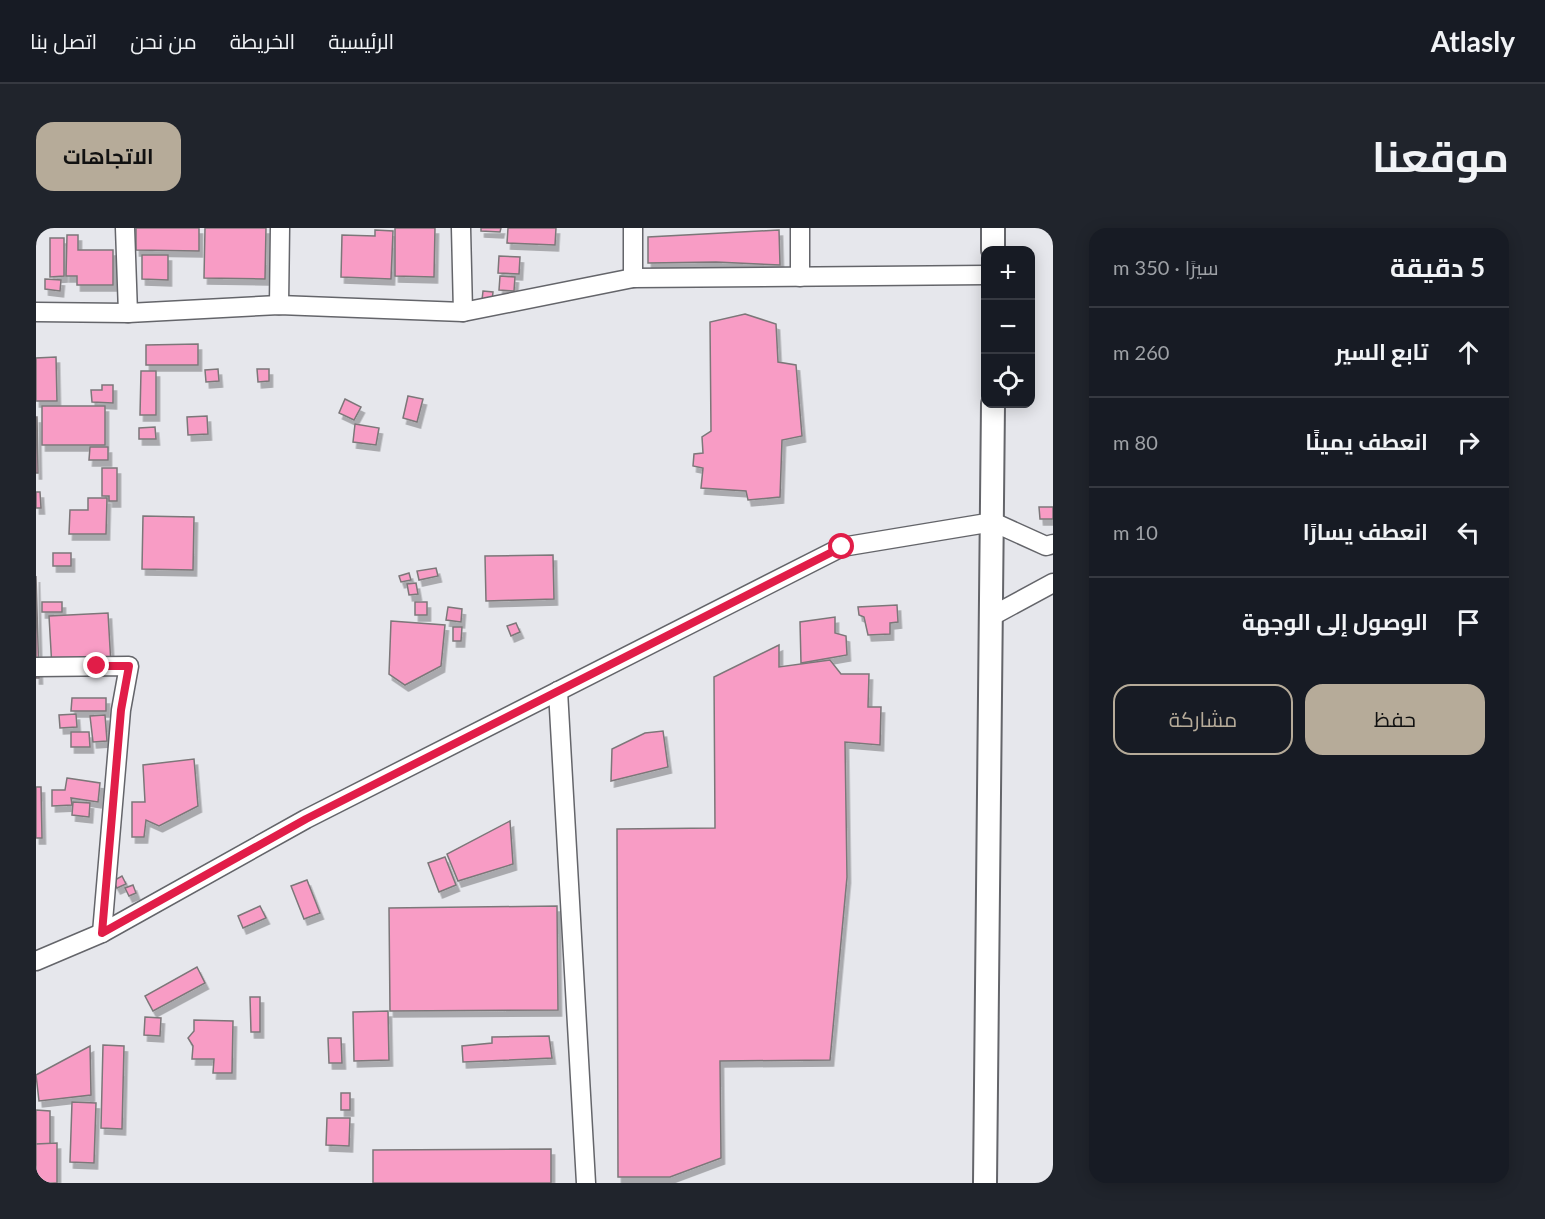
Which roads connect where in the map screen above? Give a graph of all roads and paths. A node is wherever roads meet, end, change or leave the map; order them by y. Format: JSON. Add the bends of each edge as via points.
{"nodes":[{"id":1,"x":125,"y":228,"type":"edge"},
{"id":2,"x":280,"y":228,"type":"edge"},
{"id":3,"x":462,"y":228,"type":"edge"},
{"id":4,"x":633,"y":228,"type":"edge"},
{"id":5,"x":800,"y":228,"type":"edge"},
{"id":6,"x":993,"y":228,"type":"edge"},
{"id":7,"x":993,"y":246,"type":"edge"},
{"id":8,"x":981,"y":275,"type":"edge"},
{"id":9,"x":800,"y":277,"type":"junction"},
{"id":10,"x":633,"y":278,"type":"junction"},
{"id":11,"x":279,"y":305,"type":"junction"},
{"id":12,"x":36,"y":312,"type":"edge"},
{"id":13,"x":463,"y":312,"type":"junction"},
{"id":14,"x":128,"y":313,"type":"junction"},
{"id":15,"x":993,"y":408,"type":"edge"},
{"id":16,"x":993,"y":522,"type":"junction"},
{"id":17,"x":1053,"y":544,"type":"edge"},
{"id":18,"x":1053,"y":583,"type":"edge"},
{"id":19,"x":992,"y":616,"type":"junction"},
{"id":20,"x":36,"y":667,"type":"edge"},
{"id":21,"x":558,"y":691,"type":"junction"},
{"id":22,"x":102,"y":933,"type":"junction"},
{"id":23,"x":36,"y":961,"type":"edge"},
{"id":24,"x":586,"y":1183,"type":"edge"},
{"id":25,"x":985,"y":1183,"type":"edge"}],
"edges":[{"from":1,"to":14,"type":"street"},
{"from":2,"to":11,"type":"street"},
{"from":3,"to":13,"type":"street"},
{"from":4,"to":10,"type":"street"},
{"from":5,"to":9,"type":"street"},
{"from":6,"to":7,"type":"street"},
{"from":8,"to":9,"type":"street"},
{"from":9,"to":10,"type":"street"},
{"from":10,"to":13,"type":"street"},
{"from":11,"to":13,"type":"street"},
{"from":11,"to":14,"type":"street"},
{"from":12,"to":14,"type":"street"},
{"from":15,"to":16,"type":"street"},
{"from":16,"to":17,"type":"street","via":[[1046,546]]},
{"from":16,"to":19,"type":"street"},
{"from":16,"to":21,"type":"street","via":[[842,547]]},
{"from":18,"to":19,"type":"street"},
{"from":19,"to":25,"type":"street"},
{"from":20,"to":22,"type":"street","via":[[129,666],[121,710]]},
{"from":21,"to":22,"type":"street","via":[[306,819]]},
{"from":21,"to":24,"type":"street"},
{"from":22,"to":23,"type":"street"}]}
